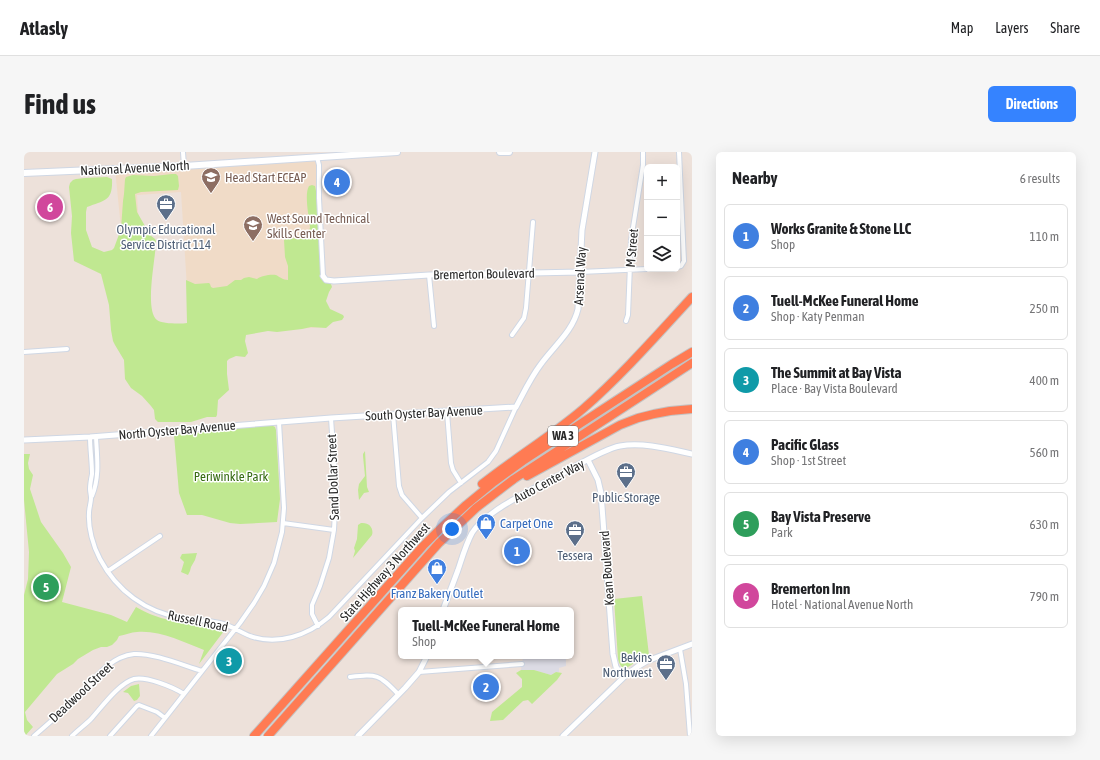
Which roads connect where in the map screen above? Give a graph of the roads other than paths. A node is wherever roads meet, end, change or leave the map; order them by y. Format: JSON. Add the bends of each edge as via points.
{"nodes":[{"id":1,"x":183,"y":152,"type":"edge"},
{"id":2,"x":397,"y":152,"type":"edge"},
{"id":3,"x":500,"y":152,"type":"edge"},
{"id":4,"x":509,"y":152,"type":"edge"},
{"id":5,"x":595,"y":152,"type":"edge"},
{"id":6,"x":643,"y":152,"type":"edge"},
{"id":7,"x":679,"y":152,"type":"edge"},
{"id":8,"x":318,"y":157,"type":"junction"},
{"id":9,"x":184,"y":166,"type":"junction"},
{"id":10,"x":24,"y":174,"type":"edge"},
{"id":11,"x":533,"y":222,"type":"dead end"},
{"id":12,"x":680,"y":266,"type":"edge"},
{"id":13,"x":644,"y":269,"type":"edge"},
{"id":14,"x":630,"y":270,"type":"junction"},
{"id":15,"x":580,"y":272,"type":"junction"},
{"id":16,"x":529,"y":273,"type":"junction"},
{"id":17,"x":323,"y":276,"type":"joint"},
{"id":18,"x":429,"y":276,"type":"junction"},
{"id":19,"x":692,"y":297,"type":"edge"},
{"id":20,"x":626,"y":321,"type":"dead end"},
{"id":21,"x":434,"y":326,"type":"dead end"},
{"id":22,"x":512,"y":335,"type":"dead end"},
{"id":23,"x":67,"y":349,"type":"dead end"},
{"id":24,"x":24,"y":352,"type":"edge"},
{"id":25,"x":692,"y":352,"type":"edge"},
{"id":26,"x":692,"y":363,"type":"edge"},
{"id":27,"x":516,"y":407,"type":"junction"},
{"id":28,"x":692,"y":409,"type":"edge"},
{"id":29,"x":447,"y":412,"type":"junction"},
{"id":30,"x":393,"y":414,"type":"junction"},
{"id":31,"x":331,"y":418,"type":"junction"},
{"id":32,"x":279,"y":422,"type":"junction"},
{"id":33,"x":90,"y":437,"type":"junction"},
{"id":34,"x":96,"y":437,"type":"junction"},
{"id":35,"x":24,"y":440,"type":"edge"},
{"id":36,"x":692,"y":454,"type":"edge"},
{"id":37,"x":588,"y":460,"type":"junction"},
{"id":38,"x":461,"y":484,"type":"junction"},
{"id":39,"x":91,"y":499,"type":"junction"},
{"id":40,"x":422,"y":518,"type":"junction"},
{"id":41,"x":464,"y":519,"type":"junction"},
{"id":42,"x":283,"y":523,"type":"junction"},
{"id":43,"x":440,"y":528,"type":"junction"},
{"id":44,"x":334,"y":530,"type":"junction"},
{"id":45,"x":160,"y":536,"type":"dead end"},
{"id":46,"x":108,"y":571,"type":"junction"},
{"id":47,"x":444,"y":607,"type":"edge"},
{"id":48,"x":318,"y":626,"type":"junction"},
{"id":49,"x":235,"y":629,"type":"junction"},
{"id":50,"x":692,"y":644,"type":"edge"},
{"id":51,"x":680,"y":649,"type":"junction"},
{"id":52,"x":426,"y":659,"type":"edge"},
{"id":53,"x":522,"y":664,"type":"dead end"},
{"id":54,"x":202,"y":671,"type":"junction"},
{"id":55,"x":419,"y":672,"type":"junction"},
{"id":56,"x":350,"y":677,"type":"dead end"},
{"id":57,"x":624,"y":677,"type":"junction"},
{"id":58,"x":686,"y":684,"type":"junction"},
{"id":59,"x":692,"y":684,"type":"edge"},
{"id":60,"x":184,"y":694,"type":"junction"},
{"id":61,"x":398,"y":694,"type":"junction"},
{"id":62,"x":288,"y":714,"type":"junction"},
{"id":63,"x":165,"y":718,"type":"junction"},
{"id":64,"x":34,"y":736,"type":"edge"},
{"id":65,"x":72,"y":736,"type":"edge"},
{"id":66,"x":110,"y":736,"type":"edge"},
{"id":67,"x":151,"y":736,"type":"edge"},
{"id":68,"x":254,"y":736,"type":"edge"},
{"id":69,"x":268,"y":736,"type":"edge"},
{"id":70,"x":272,"y":736,"type":"edge"},
{"id":71,"x":358,"y":736,"type":"edge"},
{"id":72,"x":563,"y":736,"type":"edge"},
{"id":73,"x":690,"y":736,"type":"edge"}],
"edges":[{"from":1,"to":9,"type":"street"},
{"from":2,"to":8,"type":"main road","name":"National Avenue North"},
{"from":3,"to":4,"type":"main road"},
{"from":5,"to":15,"type":"street","name":"Arsenal Way","via":[[582,230]]},
{"from":6,"to":14,"type":"street","name":"M Street","via":[[631,240]]},
{"from":7,"to":12,"type":"street","via":[[684,255],[684,261]]},
{"from":8,"to":9,"type":"main road","name":"National Avenue North"},
{"from":8,"to":17,"type":"street"},
{"from":9,"to":10,"type":"main road","name":"National Avenue North"},
{"from":11,"to":16,"type":"street"},
{"from":13,"to":14,"type":"street","name":"Bremerton Boulevard"},
{"from":14,"to":15,"type":"street","name":"Bremerton Boulevard"},
{"from":14,"to":20,"type":"street","name":"M Street"},
{"from":15,"to":16,"type":"street","name":"Bremerton Boulevard"},
{"from":15,"to":27,"type":"street","name":"Arsenal Way","via":[[576,317],[541,364]]},
{"from":16,"to":18,"type":"street","name":"Bremerton Boulevard"},
{"from":16,"to":22,"type":"street","via":[[524,318]]},
{"from":17,"to":18,"type":"street","name":"Bremerton Boulevard","via":[[326,280],[334,281]]},
{"from":18,"to":21,"type":"street"},
{"from":19,"to":43,"type":"highway","via":[[597,396],[553,433],[480,487]]},
{"from":23,"to":24,"type":"street"},
{"from":25,"to":43,"type":"highway","name":"State Highway 3 Northwest","number":"WA 3","via":[[518,466],[480,493]]},
{"from":26,"to":41,"type":"highway","name":"State Highway 3 Northwest","number":"WA 3","via":[[514,479]]},
{"from":27,"to":29,"type":"street","name":"South Oyster Bay Avenue"},
{"from":27,"to":38,"type":"street","name":"Russell Road","via":[[496,451],[488,462]]},
{"from":28,"to":41,"type":"highway","via":[[646,416],[609,430],[525,477]]},
{"from":29,"to":30,"type":"street","name":"South Oyster Bay Avenue"},
{"from":29,"to":38,"type":"street","via":[[451,463]]},
{"from":30,"to":31,"type":"street","name":"South Oyster Bay Avenue"},
{"from":30,"to":40,"type":"street","via":[[399,486],[402,495]]},
{"from":31,"to":32,"type":"street","name":"North Oyster Bay Avenue"},
{"from":31,"to":44,"type":"street","name":"Sand Dollar Street","via":[[336,492]]},
{"from":32,"to":34,"type":"street","name":"North Oyster Bay Avenue"},
{"from":32,"to":42,"type":"street","via":[[284,496]]},
{"from":33,"to":34,"type":"street","name":"North Oyster Bay Avenue"},
{"from":33,"to":35,"type":"street","name":"North Oyster Bay Avenue"},
{"from":33,"to":39,"type":"street","name":"Russell Road"},
{"from":34,"to":39,"type":"street","name":"Russell Road","via":[[97,480]]},
{"from":36,"to":37,"type":"street","name":"Auto Center Way","via":[[635,444],[619,446]]},
{"from":37,"to":47,"type":"street","name":"Auto Center Way","via":[[519,497],[483,521],[472,533]]},
{"from":37,"to":57,"type":"street","name":"Kean Boulevard","via":[[601,493],[613,654],[616,667]]},
{"from":38,"to":40,"type":"street","name":"Russell Road"},
{"from":39,"to":46,"type":"street","name":"Russell Road","via":[[90,530],[99,556]]},
{"from":40,"to":48,"type":"street","name":"Russell Road"},
{"from":41,"to":62,"type":"highway","name":"State Highway 3 Northwest","number":"WA 3"},
{"from":42,"to":44,"type":"street"},
{"from":42,"to":49,"type":"street","via":[[269,575],[254,603]]},
{"from":43,"to":68,"type":"highway","name":"State Highway 3 Northwest","number":"WA 3"},
{"from":44,"to":48,"type":"street","name":"Sand Dollar Street","via":[[329,558],[312,606],[312,614]]},
{"from":45,"to":46,"type":"street"},
{"from":46,"to":49,"type":"street","name":"Russell Road","via":[[125,592],[152,609],[180,618],[222,623]]},
{"from":48,"to":49,"type":"street","name":"Russell Road","via":[[294,637],[279,639],[255,637]]},
{"from":49,"to":54,"type":"street"},
{"from":50,"to":51,"type":"street"},
{"from":51,"to":57,"type":"street","via":[[647,661]]},
{"from":51,"to":58,"type":"street"},
{"from":52,"to":55,"type":"street"},
{"from":53,"to":55,"type":"street"},
{"from":54,"to":60,"type":"street"},
{"from":54,"to":64,"type":"street","name":"Deadwood Street","via":[[148,655],[134,654],[122,657],[106,667]]},
{"from":55,"to":61,"type":"street"},
{"from":56,"to":61,"type":"street","via":[[378,677]]},
{"from":57,"to":72,"type":"street"},
{"from":58,"to":59,"type":"street"},
{"from":58,"to":73,"type":"street"},
{"from":60,"to":63,"type":"street"},
{"from":60,"to":65,"type":"street","via":[[159,683],[141,678],[133,679],[122,685]]},
{"from":61,"to":71,"type":"street"},
{"from":62,"to":69,"type":"highway","name":"State Highway 3 Northwest","number":"WA 3"},
{"from":62,"to":70,"type":"highway"},
{"from":63,"to":66,"type":"street","via":[[139,705]]},
{"from":63,"to":67,"type":"street"}]}
